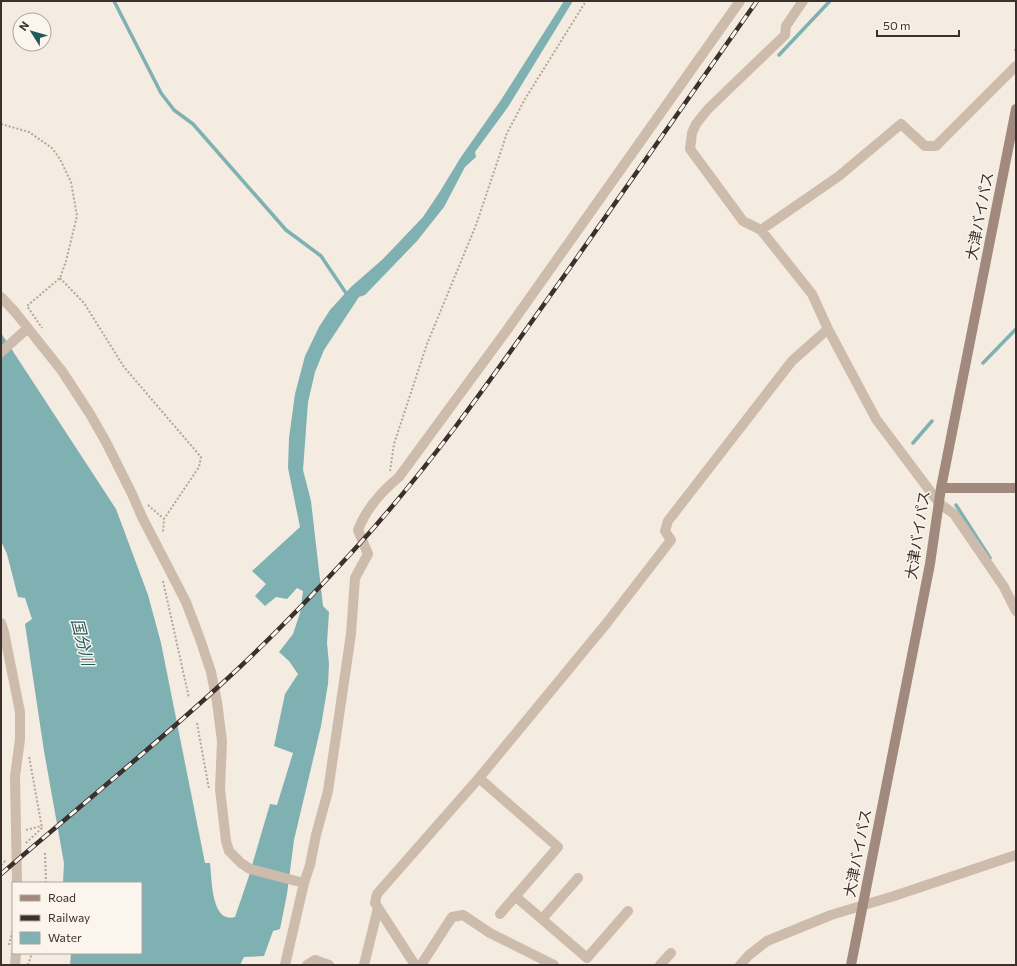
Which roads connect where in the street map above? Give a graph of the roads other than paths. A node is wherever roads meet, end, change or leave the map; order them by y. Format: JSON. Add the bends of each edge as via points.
{"nodes":[{"id":1,"x":740,"y":1,"type":"edge"},
{"id":2,"x":803,"y":1,"type":"edge"},
{"id":3,"x":1016,"y":66,"type":"edge"},
{"id":4,"x":1016,"y":110,"type":"edge"},
{"id":5,"x":762,"y":230,"type":"junction"},
{"id":6,"x":1,"y":298,"type":"edge"},
{"id":7,"x":28,"y":328,"type":"junction"},
{"id":8,"x":828,"y":329,"type":"junction"},
{"id":9,"x":1,"y":352,"type":"edge"},
{"id":10,"x":941,"y":488,"type":"junction"},
{"id":11,"x":1016,"y":488,"type":"edge"},
{"id":12,"x":939,"y":503,"type":"junction"},
{"id":13,"x":1016,"y":611,"type":"edge"},
{"id":14,"x":1,"y":624,"type":"edge"},
{"id":15,"x":479,"y":778,"type":"junction"},
{"id":16,"x":1016,"y":855,"type":"edge"},
{"id":17,"x":578,"y":878,"type":"dead end"},
{"id":18,"x":17,"y":882,"type":"edge"},
{"id":19,"x":300,"y":882,"type":"junction"},
{"id":20,"x":515,"y":896,"type":"junction"},
{"id":21,"x":863,"y":906,"type":"junction"},
{"id":22,"x":378,"y":908,"type":"junction"},
{"id":23,"x":628,"y":911,"type":"dead end"},
{"id":24,"x":500,"y":914,"type":"dead end"},
{"id":25,"x":542,"y":919,"type":"junction"},
{"id":26,"x":672,"y":953,"type":"dead end"},
{"id":27,"x":16,"y":954,"type":"edge"},
{"id":28,"x":15,"y":965,"type":"edge"},
{"id":29,"x":286,"y":965,"type":"edge"},
{"id":30,"x":307,"y":965,"type":"edge"},
{"id":31,"x":329,"y":965,"type":"edge"},
{"id":32,"x":364,"y":965,"type":"edge"},
{"id":33,"x":414,"y":965,"type":"edge"},
{"id":34,"x":421,"y":965,"type":"edge"},
{"id":35,"x":554,"y":965,"type":"edge"},
{"id":36,"x":660,"y":965,"type":"edge"},
{"id":37,"x":740,"y":965,"type":"edge"},
{"id":38,"x":850,"y":965,"type":"edge"}],
"edges":[{"from":1,"to":19,"type":"street","via":[[399,477],[388,486],[363,517],[358,530],[368,554],[355,578],[351,634],[328,791],[310,865]]},
{"from":2,"to":5,"type":"street","via":[[786,26],[785,35],[708,109],[692,133],[690,149],[743,221]]},
{"from":3,"to":5,"type":"street","via":[[936,146],[925,146],[901,124],[840,176]]},
{"from":4,"to":10,"type":"main road","name":"大津バイパス"},
{"from":5,"to":8,"type":"street","via":[[812,294]]},
{"from":6,"to":7,"type":"street"},
{"from":7,"to":9,"type":"street"},
{"from":7,"to":19,"type":"street","via":[[62,371],[90,414],[186,602],[211,672],[217,702],[222,741],[220,789],[229,851],[250,869]]},
{"from":8,"to":12,"type":"street","via":[[876,419]]},
{"from":8,"to":15,"type":"street","via":[[792,361],[668,521],[665,531],[671,540],[606,624]]},
{"from":10,"to":11,"type":"main road"},
{"from":10,"to":12,"type":"main road","name":"大津バイパス"},
{"from":12,"to":13,"type":"street","via":[[954,514],[1004,587]]},
{"from":12,"to":21,"type":"main road","name":"大津バイパス","via":[[930,564]]},
{"from":14,"to":18,"type":"street","via":[[20,712],[20,739],[15,777]]},
{"from":15,"to":20,"type":"street","via":[[558,847]]},
{"from":15,"to":22,"type":"street","via":[[377,894],[375,903]]},
{"from":16,"to":21,"type":"street"},
{"from":17,"to":25,"type":"street"},
{"from":19,"to":29,"type":"street"},
{"from":20,"to":24,"type":"street"},
{"from":20,"to":25,"type":"street"},
{"from":21,"to":37,"type":"street","via":[[831,915],[767,941]]},
{"from":21,"to":38,"type":"main road","name":"大津バイパス"},
{"from":22,"to":32,"type":"street"},
{"from":22,"to":33,"type":"street"},
{"from":23,"to":25,"type":"street","via":[[587,958]]},
{"from":26,"to":36,"type":"street"},
{"from":27,"to":28,"type":"street"},
{"from":30,"to":31,"type":"street","via":[[315,960]]},
{"from":34,"to":35,"type":"street","via":[[452,917],[463,915],[490,933]]}]}
